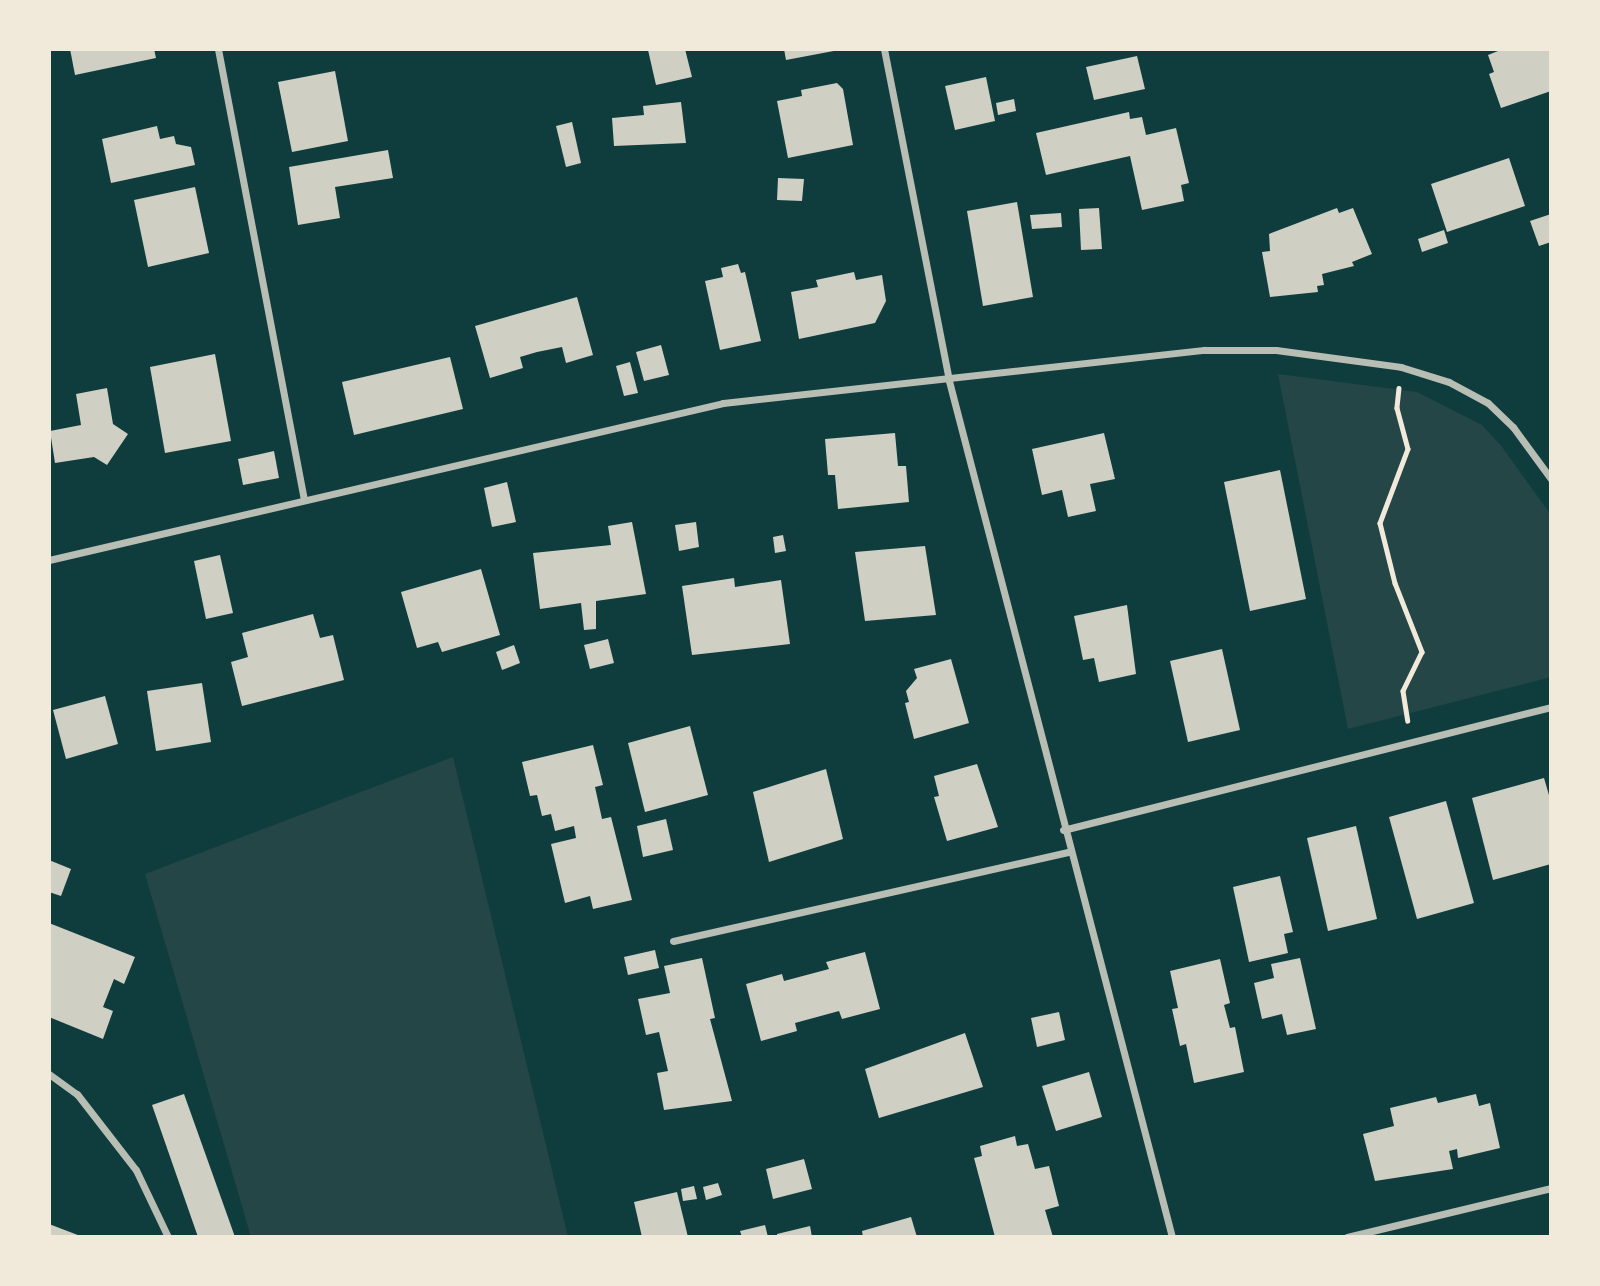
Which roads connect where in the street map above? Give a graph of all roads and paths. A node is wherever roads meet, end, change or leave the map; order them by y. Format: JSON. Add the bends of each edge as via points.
{"nodes":[{"id":1,"x":218,"y":49,"type":"edge"},
{"id":2,"x":884,"y":49,"type":"edge"},
{"id":3,"x":1401,"y":367,"type":"junction"},
{"id":4,"x":949,"y":381,"type":"junction"},
{"id":5,"x":1551,"y":479,"type":"edge"},
{"id":6,"x":304,"y":500,"type":"junction"},
{"id":7,"x":49,"y":560,"type":"edge"},
{"id":8,"x":1551,"y":707,"type":"edge"},
{"id":9,"x":1413,"y":742,"type":"junction"},
{"id":10,"x":1063,"y":830,"type":"junction"},
{"id":11,"x":1069,"y":852,"type":"junction"},
{"id":12,"x":673,"y":941,"type":"dead end"},
{"id":13,"x":49,"y":1074,"type":"edge"},
{"id":14,"x":1551,"y":1188,"type":"edge"},
{"id":15,"x":168,"y":1237,"type":"edge"},
{"id":16,"x":1172,"y":1237,"type":"edge"},
{"id":17,"x":1348,"y":1237,"type":"edge"}],
"edges":[{"from":1,"to":6,"type":"street"},
{"from":2,"to":4,"type":"street"},
{"from":3,"to":4,"type":"street","via":[[1276,350],[1204,350]]},
{"from":3,"to":5,"type":"street","via":[[1450,382],[1488,403],[1513,427]]},
{"from":3,"to":9,"type":"path","via":[[1397,408],[1408,449],[1380,523],[1395,583],[1422,652],[1403,691]]},
{"from":4,"to":6,"type":"street","via":[[723,403]]},
{"from":4,"to":10,"type":"street"},
{"from":6,"to":7,"type":"street"},
{"from":8,"to":9,"type":"street"},
{"from":9,"to":10,"type":"street"},
{"from":10,"to":11,"type":"street"},
{"from":11,"to":12,"type":"street"},
{"from":11,"to":16,"type":"street"},
{"from":13,"to":15,"type":"street","via":[[77,1094],[136,1170]]},
{"from":14,"to":17,"type":"street"}]}
